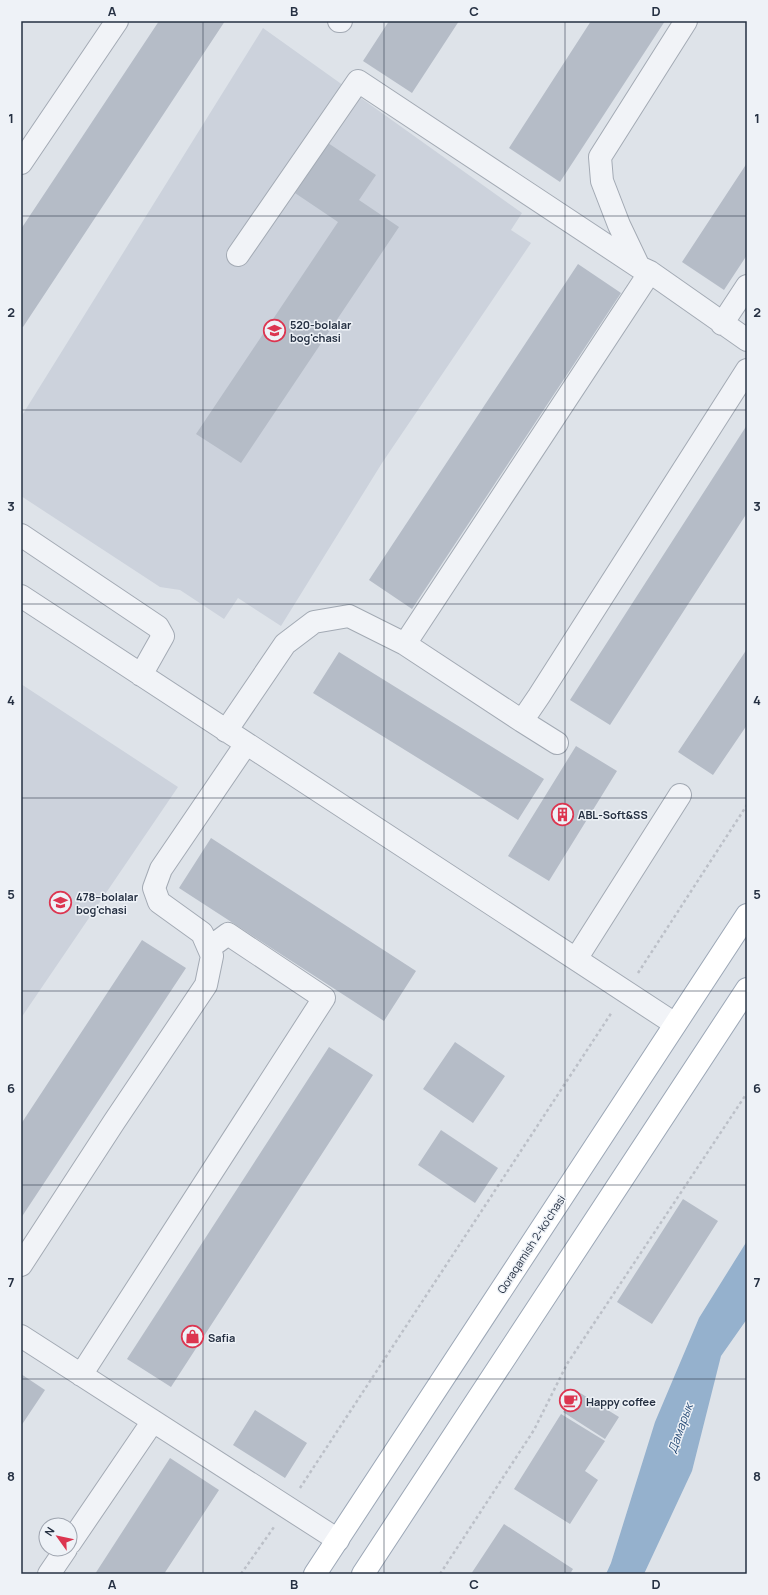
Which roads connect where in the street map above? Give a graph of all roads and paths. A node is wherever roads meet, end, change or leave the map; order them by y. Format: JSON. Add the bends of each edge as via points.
{"nodes":[{"id":1,"x":117,"y":21,"type":"edge"},
{"id":2,"x":686,"y":21,"type":"edge"},
{"id":3,"x":21,"y":163,"type":"edge"},
{"id":4,"x":238,"y":255,"type":"dead end"},
{"id":5,"x":645,"y":269,"type":"junction"},
{"id":6,"x":747,"y":286,"type":"edge"},
{"id":7,"x":722,"y":324,"type":"junction"},
{"id":8,"x":747,"y":340,"type":"edge"},
{"id":9,"x":747,"y":370,"type":"edge"},
{"id":10,"x":21,"y":536,"type":"edge"},
{"id":11,"x":21,"y":596,"type":"edge"},
{"id":12,"x":405,"y":644,"type":"junction"},
{"id":13,"x":141,"y":675,"type":"junction"},
{"id":14,"x":522,"y":720,"type":"junction"},
{"id":15,"x":226,"y":731,"type":"junction"},
{"id":16,"x":557,"y":743,"type":"dead end"},
{"id":17,"x":246,"y":744,"type":"junction"},
{"id":18,"x":680,"y":795,"type":"dead end"},
{"id":19,"x":747,"y":805,"type":"edge"},
{"id":20,"x":746,"y":918,"type":"edge"},
{"id":21,"x":209,"y":948,"type":"junction"},
{"id":22,"x":576,"y":959,"type":"junction"},
{"id":23,"x":747,"y":990,"type":"edge"},
{"id":24,"x":625,"y":992,"type":"junction"},
{"id":25,"x":675,"y":1024,"type":"junction"},
{"id":26,"x":747,"y":1093,"type":"edge"},
{"id":27,"x":21,"y":1265,"type":"edge"},
{"id":28,"x":21,"y":1336,"type":"edge"},
{"id":29,"x":81,"y":1375,"type":"junction"},
{"id":30,"x":153,"y":1421,"type":"junction"},
{"id":31,"x":287,"y":1508,"type":"junction"},
{"id":32,"x":78,"y":1531,"type":"edge"},
{"id":33,"x":338,"y":1540,"type":"junction"},
{"id":34,"x":61,"y":1557,"type":"edge"},
{"id":35,"x":49,"y":1574,"type":"edge"},
{"id":36,"x":241,"y":1574,"type":"edge"},
{"id":37,"x":315,"y":1574,"type":"edge"},
{"id":38,"x":363,"y":1574,"type":"edge"},
{"id":39,"x":440,"y":1574,"type":"edge"}],
"edges":[{"from":1,"to":3,"type":"street"},
{"from":2,"to":5,"type":"street","via":[[600,157],[602,181],[619,225]]},
{"from":4,"to":5,"type":"street","via":[[358,81]]},
{"from":5,"to":7,"type":"street"},
{"from":5,"to":12,"type":"street"},
{"from":6,"to":7,"type":"street"},
{"from":7,"to":8,"type":"street"},
{"from":9,"to":14,"type":"street"},
{"from":10,"to":13,"type":"street","via":[[158,627],[163,636]]},
{"from":11,"to":13,"type":"street"},
{"from":12,"to":14,"type":"street"},
{"from":12,"to":15,"type":"street","via":[[349,616],[314,622],[285,644]]},
{"from":13,"to":15,"type":"street"},
{"from":14,"to":16,"type":"street"},
{"from":15,"to":17,"type":"street"},
{"from":17,"to":21,"type":"street","via":[[161,869],[154,888],[159,902],[202,933]]},
{"from":17,"to":22,"type":"street"},
{"from":18,"to":22,"type":"street"},
{"from":19,"to":24,"type":"path"},
{"from":20,"to":25,"type":"main road","name":"Qoraqamish 2-ko'chasi"},
{"from":21,"to":27,"type":"street","via":[[212,956],[206,985]]},
{"from":21,"to":29,"type":"street","via":[[228,934],[324,998]]},
{"from":22,"to":24,"type":"street"},
{"from":23,"to":38,"type":"main road"},
{"from":24,"to":25,"type":"street"},
{"from":24,"to":31,"type":"path"},
{"from":25,"to":33,"type":"main road","name":"Qoraqamish 2-ko'chasi"},
{"from":26,"to":39,"type":"path","via":[[567,1364],[534,1430]]},
{"from":28,"to":29,"type":"street"},
{"from":29,"to":30,"type":"street"},
{"from":30,"to":31,"type":"street"},
{"from":30,"to":32,"type":"street"},
{"from":31,"to":33,"type":"street"},
{"from":31,"to":36,"type":"path"},
{"from":33,"to":37,"type":"main road","name":"Qoraqamish 2-ko'chasi"},
{"from":34,"to":35,"type":"street"}]}
